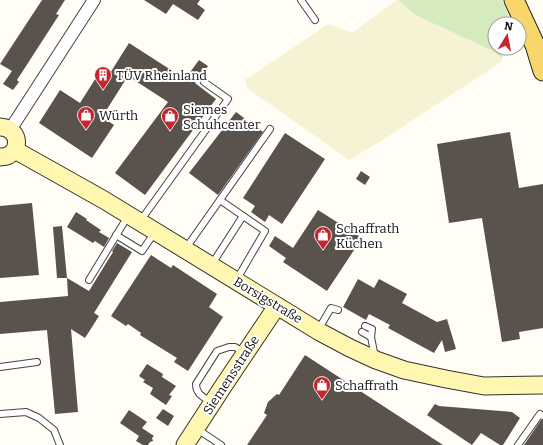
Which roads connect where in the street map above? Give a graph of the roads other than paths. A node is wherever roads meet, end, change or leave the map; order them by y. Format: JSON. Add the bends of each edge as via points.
{"nodes":[{"id":1,"x":94,"y":0,"type":"edge"},
{"id":2,"x":301,"y":0,"type":"edge"},
{"id":3,"x":514,"y":0,"type":"edge"},
{"id":4,"x":315,"y":20,"type":"dead end"},
{"id":5,"x":543,"y":71,"type":"edge"},
{"id":6,"x":204,"y":82,"type":"dead end"},
{"id":7,"x":5,"y":129,"type":"edge"},
{"id":8,"x":270,"y":130,"type":"dead end"},
{"id":9,"x":7,"y":154,"type":"edge"},
{"id":10,"x":220,"y":200,"type":"junction"},
{"id":11,"x":243,"y":216,"type":"junction"},
{"id":12,"x":134,"y":218,"type":"junction"},
{"id":13,"x":155,"y":231,"type":"junction"},
{"id":14,"x":116,"y":235,"type":"junction"},
{"id":15,"x":185,"y":249,"type":"junction"},
{"id":16,"x":211,"y":265,"type":"junction"},
{"id":17,"x":89,"y":280,"type":"dead end"},
{"id":18,"x":236,"y":281,"type":"junction"},
{"id":19,"x":277,"y":306,"type":"junction"},
{"id":20,"x":336,"y":313,"type":"dead end"},
{"id":21,"x":365,"y":326,"type":"dead end"},
{"id":22,"x":318,"y":331,"type":"junction"},
{"id":23,"x":362,"y":332,"type":"dead end"},
{"id":24,"x":371,"y":337,"type":"junction"},
{"id":25,"x":245,"y":353,"type":"junction"},
{"id":26,"x":376,"y":360,"type":"junction"},
{"id":27,"x":37,"y":362,"type":"dead end"},
{"id":28,"x":0,"y":366,"type":"edge"},
{"id":29,"x":543,"y":385,"type":"edge"},
{"id":30,"x":212,"y":402,"type":"junction"},
{"id":31,"x":0,"y":414,"type":"edge"},
{"id":32,"x":543,"y":416,"type":"edge"},
{"id":33,"x":196,"y":428,"type":"junction"},
{"id":34,"x":60,"y":445,"type":"edge"},
{"id":35,"x":185,"y":445,"type":"edge"},
{"id":36,"x":221,"y":445,"type":"edge"},
{"id":37,"x":518,"y":445,"type":"edge"}],
"edges":[{"from":1,"to":7,"type":"street"},
{"from":2,"to":4,"type":"lane"},
{"from":3,"to":5,"type":"main road","via":[[537,44]]},
{"from":6,"to":12,"type":"lane","via":[[228,99]]},
{"from":7,"to":9,"type":"street","name":"Borsigstraße","via":[[16,137],[17,141],[16,146]]},
{"from":8,"to":10,"type":"lane"},
{"from":9,"to":12,"type":"street","name":"Borsigstraße","via":[[104,200]]},
{"from":10,"to":11,"type":"lane"},
{"from":10,"to":15,"type":"lane"},
{"from":11,"to":16,"type":"lane"},
{"from":11,"to":18,"type":"lane","via":[[265,231]]},
{"from":12,"to":13,"type":"street","name":"Borsigstraße"},
{"from":12,"to":14,"type":"lane"},
{"from":13,"to":14,"type":"lane","via":[[142,252]]},
{"from":13,"to":15,"type":"street","name":"Borsigstraße"},
{"from":14,"to":17,"type":"lane"},
{"from":15,"to":16,"type":"street","name":"Borsigstraße"},
{"from":16,"to":18,"type":"street","name":"Borsigstraße"},
{"from":18,"to":19,"type":"street","name":"Borsigstraße"},
{"from":19,"to":22,"type":"street","name":"Borsigstraße"},
{"from":19,"to":25,"type":"street","name":"Siemensstraße"},
{"from":20,"to":22,"type":"lane","via":[[331,308]]},
{"from":21,"to":24,"type":"lane","via":[[372,330]]},
{"from":22,"to":26,"type":"street","name":"Borsigstraße"},
{"from":23,"to":24,"type":"lane"},
{"from":24,"to":26,"type":"lane"},
{"from":25,"to":30,"type":"street","name":"Siemensstraße"},
{"from":25,"to":30,"type":"lane","via":[[235,347],[217,351],[196,384],[199,394]]},
{"from":26,"to":29,"type":"street","name":"Borsigstraße","via":[[404,370],[484,386]]},
{"from":27,"to":28,"type":"lane"},
{"from":30,"to":33,"type":"street","name":"Siemensstraße"},
{"from":31,"to":34,"type":"lane","via":[[26,412],[39,418],[54,430]]},
{"from":32,"to":37,"type":"lane","via":[[540,414]]},
{"from":33,"to":35,"type":"street","name":"Siemensstraße"},
{"from":33,"to":36,"type":"lane"}]}
